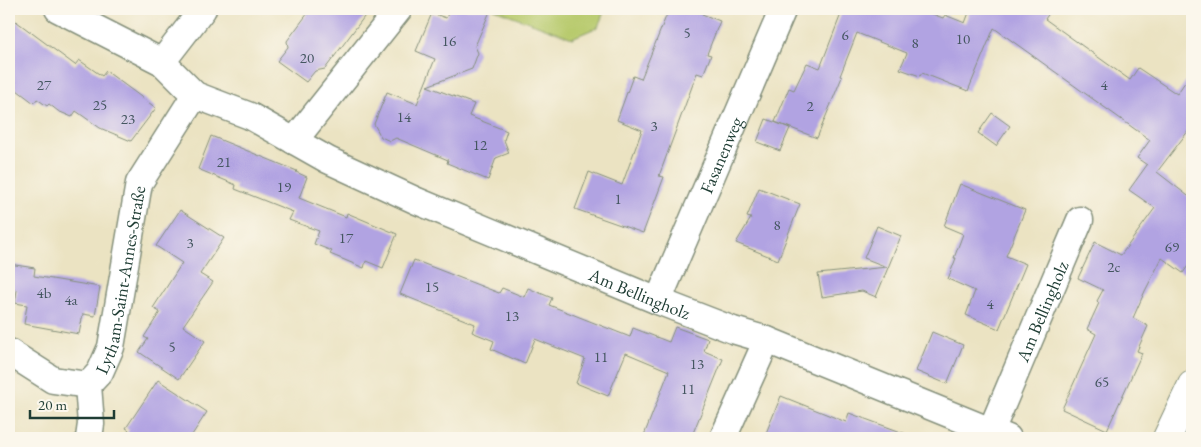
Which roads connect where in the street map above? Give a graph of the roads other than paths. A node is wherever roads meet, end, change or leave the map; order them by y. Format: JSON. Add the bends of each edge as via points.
{"nodes":[{"id":1,"x":58,"y":9,"type":"edge"},
{"id":2,"x":203,"y":9,"type":"edge"},
{"id":3,"x":399,"y":9,"type":"edge"},
{"id":4,"x":783,"y":9,"type":"edge"},
{"id":5,"x":162,"y":62,"type":"junction"},
{"id":6,"x":195,"y":95,"type":"junction"},
{"id":7,"x":294,"y":141,"type":"junction"},
{"id":8,"x":1080,"y":220,"type":"dead end"},
{"id":9,"x":658,"y":301,"type":"junction"},
{"id":10,"x":767,"y":340,"type":"junction"},
{"id":11,"x":9,"y":352,"type":"edge"},
{"id":12,"x":1192,"y":384,"type":"edge"},
{"id":13,"x":88,"y":385,"type":"junction"},
{"id":14,"x":1000,"y":434,"type":"edge"},
{"id":15,"x":89,"y":438,"type":"edge"},
{"id":16,"x":723,"y":438,"type":"edge"},
{"id":17,"x":1167,"y":438,"type":"edge"}],
"edges":[{"from":1,"to":5,"type":"street","name":"Am Bellingholz"},
{"from":2,"to":5,"type":"street"},
{"from":3,"to":7,"type":"street"},
{"from":4,"to":9,"type":"street","name":"Fasanenweg"},
{"from":5,"to":6,"type":"street","name":"Am Bellingholz"},
{"from":6,"to":7,"type":"street","name":"Am Bellingholz","via":[[250,116]]},
{"from":6,"to":13,"type":"street","name":"Lytham-Saint-Annes-Straße","via":[[139,183],[112,347],[100,372]]},
{"from":7,"to":9,"type":"street","name":"Am Bellingholz","via":[[417,201]]},
{"from":8,"to":14,"type":"street","name":"Am Bellingholz"},
{"from":9,"to":10,"type":"street","name":"Am Bellingholz"},
{"from":10,"to":14,"type":"street","name":"Am Bellingholz"},
{"from":10,"to":16,"type":"street"},
{"from":11,"to":13,"type":"street","name":"Lytham-Saint-Annes-Straße","via":[[53,380]]},
{"from":12,"to":17,"type":"street"},
{"from":13,"to":15,"type":"street","name":"Lytham-Saint-Annes-Straße"}]}
